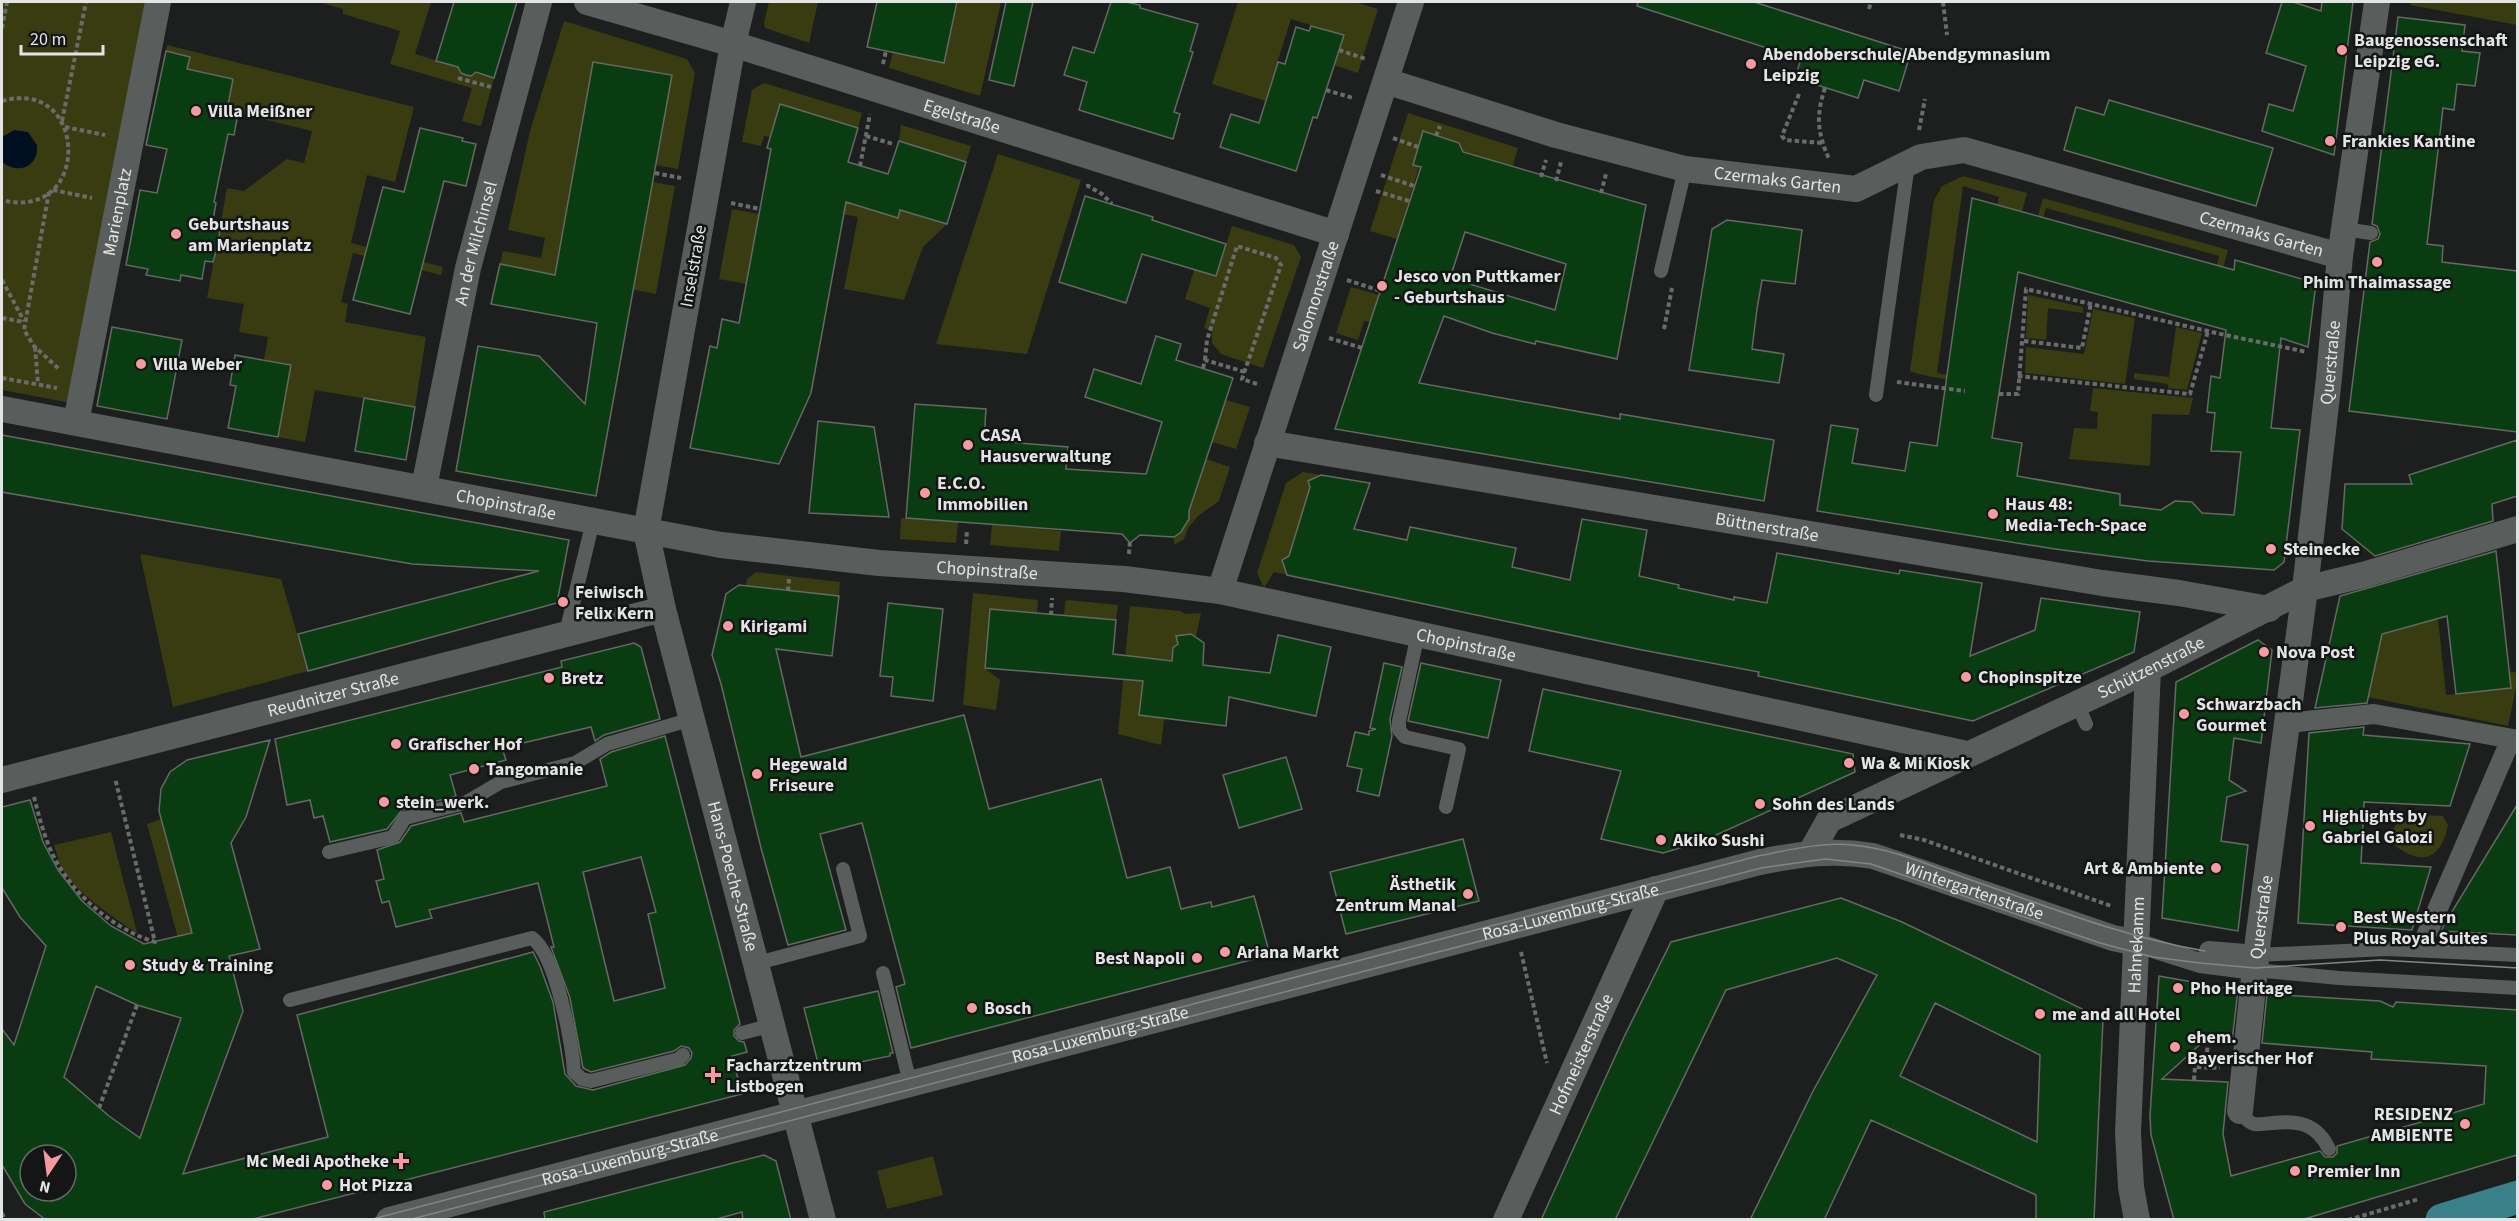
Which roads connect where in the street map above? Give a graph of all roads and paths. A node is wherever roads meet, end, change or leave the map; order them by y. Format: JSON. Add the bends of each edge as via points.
{"nodes":[{"id":1,"x":7,"y":2,"type":"edge"},
{"id":2,"x":86,"y":2,"type":"edge"},
{"id":3,"x":158,"y":2,"type":"edge"},
{"id":4,"x":539,"y":2,"type":"edge"},
{"id":5,"x":587,"y":2,"type":"edge"},
{"id":6,"x":743,"y":2,"type":"edge"},
{"id":7,"x":1411,"y":2,"type":"edge"},
{"id":8,"x":1871,"y":2,"type":"edge"},
{"id":9,"x":1943,"y":2,"type":"edge"},
{"id":10,"x":2377,"y":2,"type":"edge"},
{"id":11,"x":1869,"y":9,"type":"dead end"},
{"id":12,"x":2,"y":28,"type":"edge"},
{"id":13,"x":1947,"y":35,"type":"dead end"},
{"id":14,"x":733,"y":44,"type":"junction"},
{"id":15,"x":1339,"y":50,"type":"dead end"},
{"id":16,"x":886,"y":51,"type":"dead end"},
{"id":17,"x":1370,"y":60,"type":"dead end"},
{"id":18,"x":881,"y":70,"type":"dead end"},
{"id":19,"x":458,"y":78,"type":"dead end"},
{"id":20,"x":1386,"y":81,"type":"junction"},
{"id":21,"x":1825,"y":88,"type":"dead end"},
{"id":22,"x":494,"y":89,"type":"dead end"},
{"id":23,"x":1326,"y":90,"type":"dead end"},
{"id":24,"x":1799,"y":94,"type":"dead end"},
{"id":25,"x":1925,"y":99,"type":"dead end"},
{"id":26,"x":1357,"y":100,"type":"dead end"},
{"id":27,"x":2,"y":101,"type":"edge"},
{"id":28,"x":870,"y":110,"type":"dead end"},
{"id":29,"x":62,"y":122,"type":"junction"},
{"id":30,"x":64,"y":127,"type":"junction"},
{"id":31,"x":1919,"y":130,"type":"dead end"},
{"id":32,"x":108,"y":135,"type":"dead end"},
{"id":33,"x":866,"y":136,"type":"junction"},
{"id":34,"x":1393,"y":138,"type":"dead end"},
{"id":35,"x":1822,"y":143,"type":"junction"},
{"id":36,"x":893,"y":144,"type":"dead end"},
{"id":37,"x":1418,"y":147,"type":"dead end"},
{"id":38,"x":1548,"y":153,"type":"dead end"},
{"id":39,"x":1562,"y":158,"type":"dead end"},
{"id":40,"x":1831,"y":164,"type":"dead end"},
{"id":41,"x":1908,"y":164,"type":"junction"},
{"id":42,"x":860,"y":166,"type":"dead end"},
{"id":43,"x":1607,"y":169,"type":"dead end"},
{"id":44,"x":1685,"y":169,"type":"junction"},
{"id":45,"x":655,"y":173,"type":"dead end"},
{"id":46,"x":1380,"y":175,"type":"dead end"},
{"id":47,"x":1541,"y":177,"type":"dead end"},
{"id":48,"x":681,"y":178,"type":"dead end"},
{"id":49,"x":1556,"y":181,"type":"dead end"},
{"id":50,"x":1414,"y":186,"type":"dead end"},
{"id":51,"x":1094,"y":190,"type":"dead end"},
{"id":52,"x":50,"y":191,"type":"junction"},
{"id":53,"x":1375,"y":191,"type":"dead end"},
{"id":54,"x":1601,"y":193,"type":"dead end"},
{"id":55,"x":95,"y":199,"type":"dead end"},
{"id":56,"x":2,"y":200,"type":"edge"},
{"id":57,"x":1409,"y":201,"type":"dead end"},
{"id":58,"x":727,"y":203,"type":"dead end"},
{"id":59,"x":1112,"y":204,"type":"dead end"},
{"id":60,"x":760,"y":209,"type":"dead end"},
{"id":61,"x":2343,"y":228,"type":"junction"},
{"id":62,"x":2371,"y":233,"type":"dead end"},
{"id":63,"x":1336,"y":234,"type":"junction"},
{"id":64,"x":2340,"y":256,"type":"junction"},
{"id":65,"x":1661,"y":271,"type":"joint"},
{"id":66,"x":2,"y":280,"type":"edge"},
{"id":67,"x":1346,"y":280,"type":"dead end"},
{"id":68,"x":1381,"y":291,"type":"dead end"},
{"id":69,"x":2091,"y":303,"type":"junction"},
{"id":70,"x":2,"y":318,"type":"edge"},
{"id":71,"x":25,"y":322,"type":"junction"},
{"id":72,"x":1664,"y":329,"type":"dead end"},
{"id":73,"x":2208,"y":331,"type":"junction"},
{"id":74,"x":1328,"y":338,"type":"dead end"},
{"id":75,"x":2024,"y":341,"type":"junction"},
{"id":76,"x":34,"y":346,"type":"junction"},
{"id":77,"x":2280,"y":346,"type":"dead end"},
{"id":78,"x":1362,"y":348,"type":"dead end"},
{"id":79,"x":1205,"y":360,"type":"junction"},
{"id":80,"x":1203,"y":368,"type":"dead end"},
{"id":81,"x":1245,"y":372,"type":"junction"},
{"id":82,"x":2018,"y":376,"type":"junction"},
{"id":83,"x":64,"y":378,"type":"dead end"},
{"id":84,"x":1878,"y":379,"type":"junction"},
{"id":85,"x":38,"y":384,"type":"dead end"},
{"id":86,"x":1264,"y":387,"type":"dead end"},
{"id":87,"x":1965,"y":392,"type":"dead end"},
{"id":88,"x":1999,"y":394,"type":"dead end"},
{"id":89,"x":1876,"y":395,"type":"dead end"},
{"id":90,"x":2,"y":409,"type":"edge"},
{"id":91,"x":76,"y":422,"type":"junction"},
{"id":92,"x":1267,"y":443,"type":"junction"},
{"id":93,"x":424,"y":487,"type":"junction"},
{"id":94,"x":593,"y":520,"type":"junction"},
{"id":95,"x":2517,"y":529,"type":"edge"},
{"id":96,"x":967,"y":530,"type":"dead end"},
{"id":97,"x":646,"y":531,"type":"junction"},
{"id":98,"x":1130,"y":540,"type":"dead end"},
{"id":99,"x":966,"y":548,"type":"dead end"},
{"id":100,"x":1128,"y":560,"type":"dead end"},
{"id":101,"x":2305,"y":589,"type":"junction"},
{"id":102,"x":1220,"y":591,"type":"junction"},
{"id":103,"x":1052,"y":595,"type":"dead end"},
{"id":104,"x":663,"y":609,"type":"junction"},
{"id":105,"x":2269,"y":609,"type":"junction"},
{"id":106,"x":1051,"y":615,"type":"dead end"},
{"id":107,"x":566,"y":633,"type":"junction"},
{"id":108,"x":1418,"y":634,"type":"junction"},
{"id":109,"x":2148,"y":669,"type":"junction"},
{"id":110,"x":692,"y":719,"type":"junction"},
{"id":111,"x":2288,"y":723,"type":"junction"},
{"id":112,"x":2514,"y":739,"type":"edge"},
{"id":113,"x":109,"y":751,"type":"junction"},
{"id":114,"x":1968,"y":754,"type":"junction"},
{"id":115,"x":2,"y":780,"type":"edge"},
{"id":116,"x":34,"y":796,"type":"dead end"},
{"id":117,"x":1446,"y":807,"type":"dead end"},
{"id":118,"x":329,"y":852,"type":"dead end"},
{"id":119,"x":1811,"y":852,"type":"junction"},
{"id":120,"x":843,"y":869,"type":"dead end"},
{"id":121,"x":1656,"y":889,"type":"junction"},
{"id":122,"x":2426,"y":936,"type":"dead end"},
{"id":123,"x":2137,"y":943,"type":"junction"},
{"id":124,"x":1521,"y":952,"type":"dead end"},
{"id":125,"x":2517,"y":955,"type":"edge"},
{"id":126,"x":2256,"y":962,"type":"junction"},
{"id":127,"x":757,"y":963,"type":"junction"},
{"id":128,"x":883,"y":973,"type":"dead end"},
{"id":129,"x":2517,"y":988,"type":"edge"},
{"id":130,"x":290,"y":1000,"type":"dead end"},
{"id":131,"x":137,"y":1005,"type":"dead end"},
{"id":132,"x":773,"y":1025,"type":"junction"},
{"id":133,"x":742,"y":1033,"type":"dead end"},
{"id":134,"x":2208,"y":1039,"type":"dead end"},
{"id":135,"x":683,"y":1055,"type":"dead end"},
{"id":136,"x":2206,"y":1067,"type":"junction"},
{"id":137,"x":2245,"y":1069,"type":"junction"},
{"id":138,"x":2194,"y":1080,"type":"dead end"},
{"id":139,"x":910,"y":1083,"type":"junction"},
{"id":140,"x":99,"y":1108,"type":"dead end"},
{"id":141,"x":1557,"y":1108,"type":"junction"},
{"id":142,"x":2240,"y":1111,"type":"joint"},
{"id":143,"x":796,"y":1112,"type":"junction"},
{"id":144,"x":2329,"y":1149,"type":"dead end"},
{"id":145,"x":2517,"y":1197,"type":"edge"},
{"id":146,"x":2,"y":1213,"type":"edge"},
{"id":147,"x":5,"y":1220,"type":"edge"},
{"id":148,"x":389,"y":1220,"type":"edge"},
{"id":149,"x":824,"y":1220,"type":"edge"},
{"id":150,"x":1506,"y":1220,"type":"edge"},
{"id":151,"x":2137,"y":1220,"type":"edge"},
{"id":152,"x":2442,"y":1220,"type":"edge"}],
"edges":[{"from":1,"to":12,"type":"path"},
{"from":2,"to":29,"type":"path"},
{"from":3,"to":91,"type":"street","name":"Marienplatz"},
{"from":4,"to":93,"type":"street","name":"An der Milchinsel","via":[[468,268]]},
{"from":5,"to":14,"type":"street","name":"Egelstraße"},
{"from":6,"to":14,"type":"street","name":"Inselstraße"},
{"from":7,"to":20,"type":"street","name":"Salomonstraße"},
{"from":8,"to":11,"type":"path"},
{"from":9,"to":13,"type":"path"},
{"from":10,"to":61,"type":"street","name":"Querstraße"},
{"from":14,"to":63,"type":"street","name":"Egelstraße"},
{"from":14,"to":97,"type":"street","name":"Inselstraße"},
{"from":15,"to":17,"type":"path"},
{"from":16,"to":18,"type":"path"},
{"from":19,"to":22,"type":"path"},
{"from":20,"to":44,"type":"street","name":"Czermaks Garten","via":[[1556,135]]},
{"from":20,"to":63,"type":"street","name":"Salomonstraße"},
{"from":21,"to":35,"type":"path","via":[[1818,109]]},
{"from":23,"to":26,"type":"path"},
{"from":24,"to":35,"type":"path","via":[[1782,136],[1785,140]]},
{"from":25,"to":31,"type":"path"},
{"from":27,"to":29,"type":"path","via":[[32,100],[48,108]]},
{"from":28,"to":33,"type":"path"},
{"from":29,"to":30,"type":"path"},
{"from":30,"to":32,"type":"path"},
{"from":30,"to":52,"type":"path","via":[[70,145],[69,162],[61,180]]},
{"from":33,"to":36,"type":"path"},
{"from":33,"to":42,"type":"path"},
{"from":34,"to":37,"type":"path"},
{"from":35,"to":40,"type":"path"},
{"from":38,"to":47,"type":"path"},
{"from":39,"to":49,"type":"path"},
{"from":41,"to":44,"type":"street","name":"Czermaks Garten","via":[[1856,189]]},
{"from":41,"to":64,"type":"street","name":"Czermaks Garten","via":[[1921,156],[1964,150]]},
{"from":41,"to":84,"type":"lane"},
{"from":43,"to":54,"type":"path"},
{"from":44,"to":65,"type":"lane"},
{"from":45,"to":48,"type":"path"},
{"from":46,"to":50,"type":"path"},
{"from":51,"to":59,"type":"path"},
{"from":52,"to":55,"type":"path"},
{"from":52,"to":56,"type":"path","via":[[22,202]]},
{"from":52,"to":71,"type":"path"},
{"from":53,"to":57,"type":"path"},
{"from":58,"to":60,"type":"path"},
{"from":61,"to":62,"type":"lane"},
{"from":61,"to":64,"type":"street","name":"Querstraße"},
{"from":63,"to":92,"type":"street","name":"Salomonstraße"},
{"from":64,"to":101,"type":"street","name":"Querstraße"},
{"from":65,"to":72,"type":"path","via":[[1673,282]]},
{"from":66,"to":71,"type":"path"},
{"from":67,"to":68,"type":"path"},
{"from":69,"to":73,"type":"path"},
{"from":69,"to":75,"type":"path","via":[[2082,348]]},
{"from":69,"to":75,"type":"path","via":[[2026,289]]},
{"from":70,"to":71,"type":"path"},
{"from":71,"to":76,"type":"path","via":[[24,330]]},
{"from":73,"to":77,"type":"path"},
{"from":73,"to":82,"type":"path","via":[[2190,394]]},
{"from":74,"to":78,"type":"path"},
{"from":75,"to":82,"type":"path"},
{"from":76,"to":83,"type":"path","via":[[58,366]]},
{"from":76,"to":85,"type":"path"},
{"from":79,"to":80,"type":"path"},
{"from":79,"to":81,"type":"path"},
{"from":79,"to":81,"type":"path","via":[[1238,246],[1276,258],[1281,265]]},
{"from":81,"to":86,"type":"path","via":[[1242,379]]},
{"from":82,"to":88,"type":"path","via":[[2018,394]]},
{"from":84,"to":87,"type":"path"},
{"from":84,"to":89,"type":"lane"},
{"from":90,"to":91,"type":"street","name":"Chopinstraße"},
{"from":91,"to":93,"type":"street","name":"Chopinstraße"},
{"from":92,"to":102,"type":"street","name":"Salomonstraße"},
{"from":92,"to":105,"type":"street","name":"Büttnerstraße"},
{"from":93,"to":94,"type":"street","name":"Chopinstraße"},
{"from":94,"to":97,"type":"street","name":"Chopinstraße"},
{"from":94,"to":107,"type":"lane"},
{"from":95,"to":101,"type":"street","name":"Schützenstraße"},
{"from":96,"to":99,"type":"path"},
{"from":97,"to":102,"type":"street","name":"Chopinstraße","via":[[721,545],[879,563],[1124,579]]},
{"from":97,"to":104,"type":"street","name":"Hans-Poeche-Straße"},
{"from":98,"to":100,"type":"path"},
{"from":101,"to":105,"type":"street","name":"Schützenstraße"},
{"from":101,"to":111,"type":"street","name":"Querstraße"},
{"from":102,"to":108,"type":"street","name":"Chopinstraße"},
{"from":103,"to":106,"type":"path"},
{"from":104,"to":107,"type":"street","name":"Reudnitzer Straße"},
{"from":104,"to":110,"type":"street","name":"Hans-Poeche-Straße"},
{"from":105,"to":109,"type":"street","name":"Schützenstraße"},
{"from":107,"to":113,"type":"street","name":"Reudnitzer Straße"},
{"from":108,"to":114,"type":"street","name":"Chopinstraße"},
{"from":108,"to":117,"type":"lane","via":[[1400,730],[1405,737],[1459,749]]},
{"from":109,"to":114,"type":"street","name":"Schützenstraße","via":[[2081,714]]},
{"from":109,"to":123,"type":"street","name":"Hahnekamm"},
{"from":110,"to":118,"type":"lane","via":[[607,744],[575,764],[501,782],[465,803],[405,818],[393,837]]},
{"from":110,"to":127,"type":"street","name":"Hans-Poeche-Straße"},
{"from":111,"to":112,"type":"street","via":[[2374,714]]},
{"from":111,"to":126,"type":"street","name":"Querstraße"},
{"from":112,"to":122,"type":"street"},
{"from":113,"to":115,"type":"street","name":"Reudnitzer Straße"},
{"from":113,"to":116,"type":"path","via":[[155,942],[136,936],[80,893],[59,867],[44,834]]},
{"from":114,"to":119,"type":"street","name":"Schützenstraße","via":[[1828,820]]},
{"from":119,"to":121,"type":"street","name":"Rosa-Luxemburg-Straße"},
{"from":119,"to":123,"type":"street","name":"Wintergartenstraße","via":[[1873,856]]},
{"from":120,"to":127,"type":"lane","via":[[860,936]]},
{"from":121,"to":139,"type":"street","name":"Rosa-Luxemburg-Straße"},
{"from":121,"to":141,"type":"street","name":"Hofmeisterstraße"},
{"from":123,"to":126,"type":"street","name":"Wintergartenstraße","via":[[2202,957]]},
{"from":123,"to":151,"type":"street","name":"Hahnekamm","via":[[2128,1133]]},
{"from":124,"to":141,"type":"path"},
{"from":125,"to":126,"type":"lane","via":[[2387,949]]},
{"from":126,"to":129,"type":"lane","via":[[2338,978]]},
{"from":126,"to":137,"type":"street","name":"Querstraße"},
{"from":127,"to":132,"type":"street","name":"Hans-Poeche-Straße"},
{"from":128,"to":139,"type":"lane"},
{"from":130,"to":135,"type":"lane","via":[[532,938],[541,944],[550,962],[572,1047],[574,1072],[582,1079],[591,1081]]},
{"from":131,"to":140,"type":"path"},
{"from":132,"to":133,"type":"lane"},
{"from":132,"to":143,"type":"street","name":"Hans-Poeche-Straße"},
{"from":134,"to":136,"type":"path"},
{"from":136,"to":137,"type":"path"},
{"from":136,"to":138,"type":"path","via":[[2195,1067]]},
{"from":137,"to":142,"type":"street","name":"Querstraße"},
{"from":139,"to":143,"type":"street","name":"Rosa-Luxemburg-Straße"},
{"from":141,"to":150,"type":"street","name":"Hofmeisterstraße"},
{"from":142,"to":144,"type":"lane","via":[[2254,1124],[2291,1122],[2314,1128]]},
{"from":143,"to":148,"type":"street","name":"Rosa-Luxemburg-Straße"},
{"from":143,"to":149,"type":"street","name":"Hans-Poeche-Straße"},
{"from":145,"to":152,"type":"main road"},
{"from":146,"to":147,"type":"path"}]}
